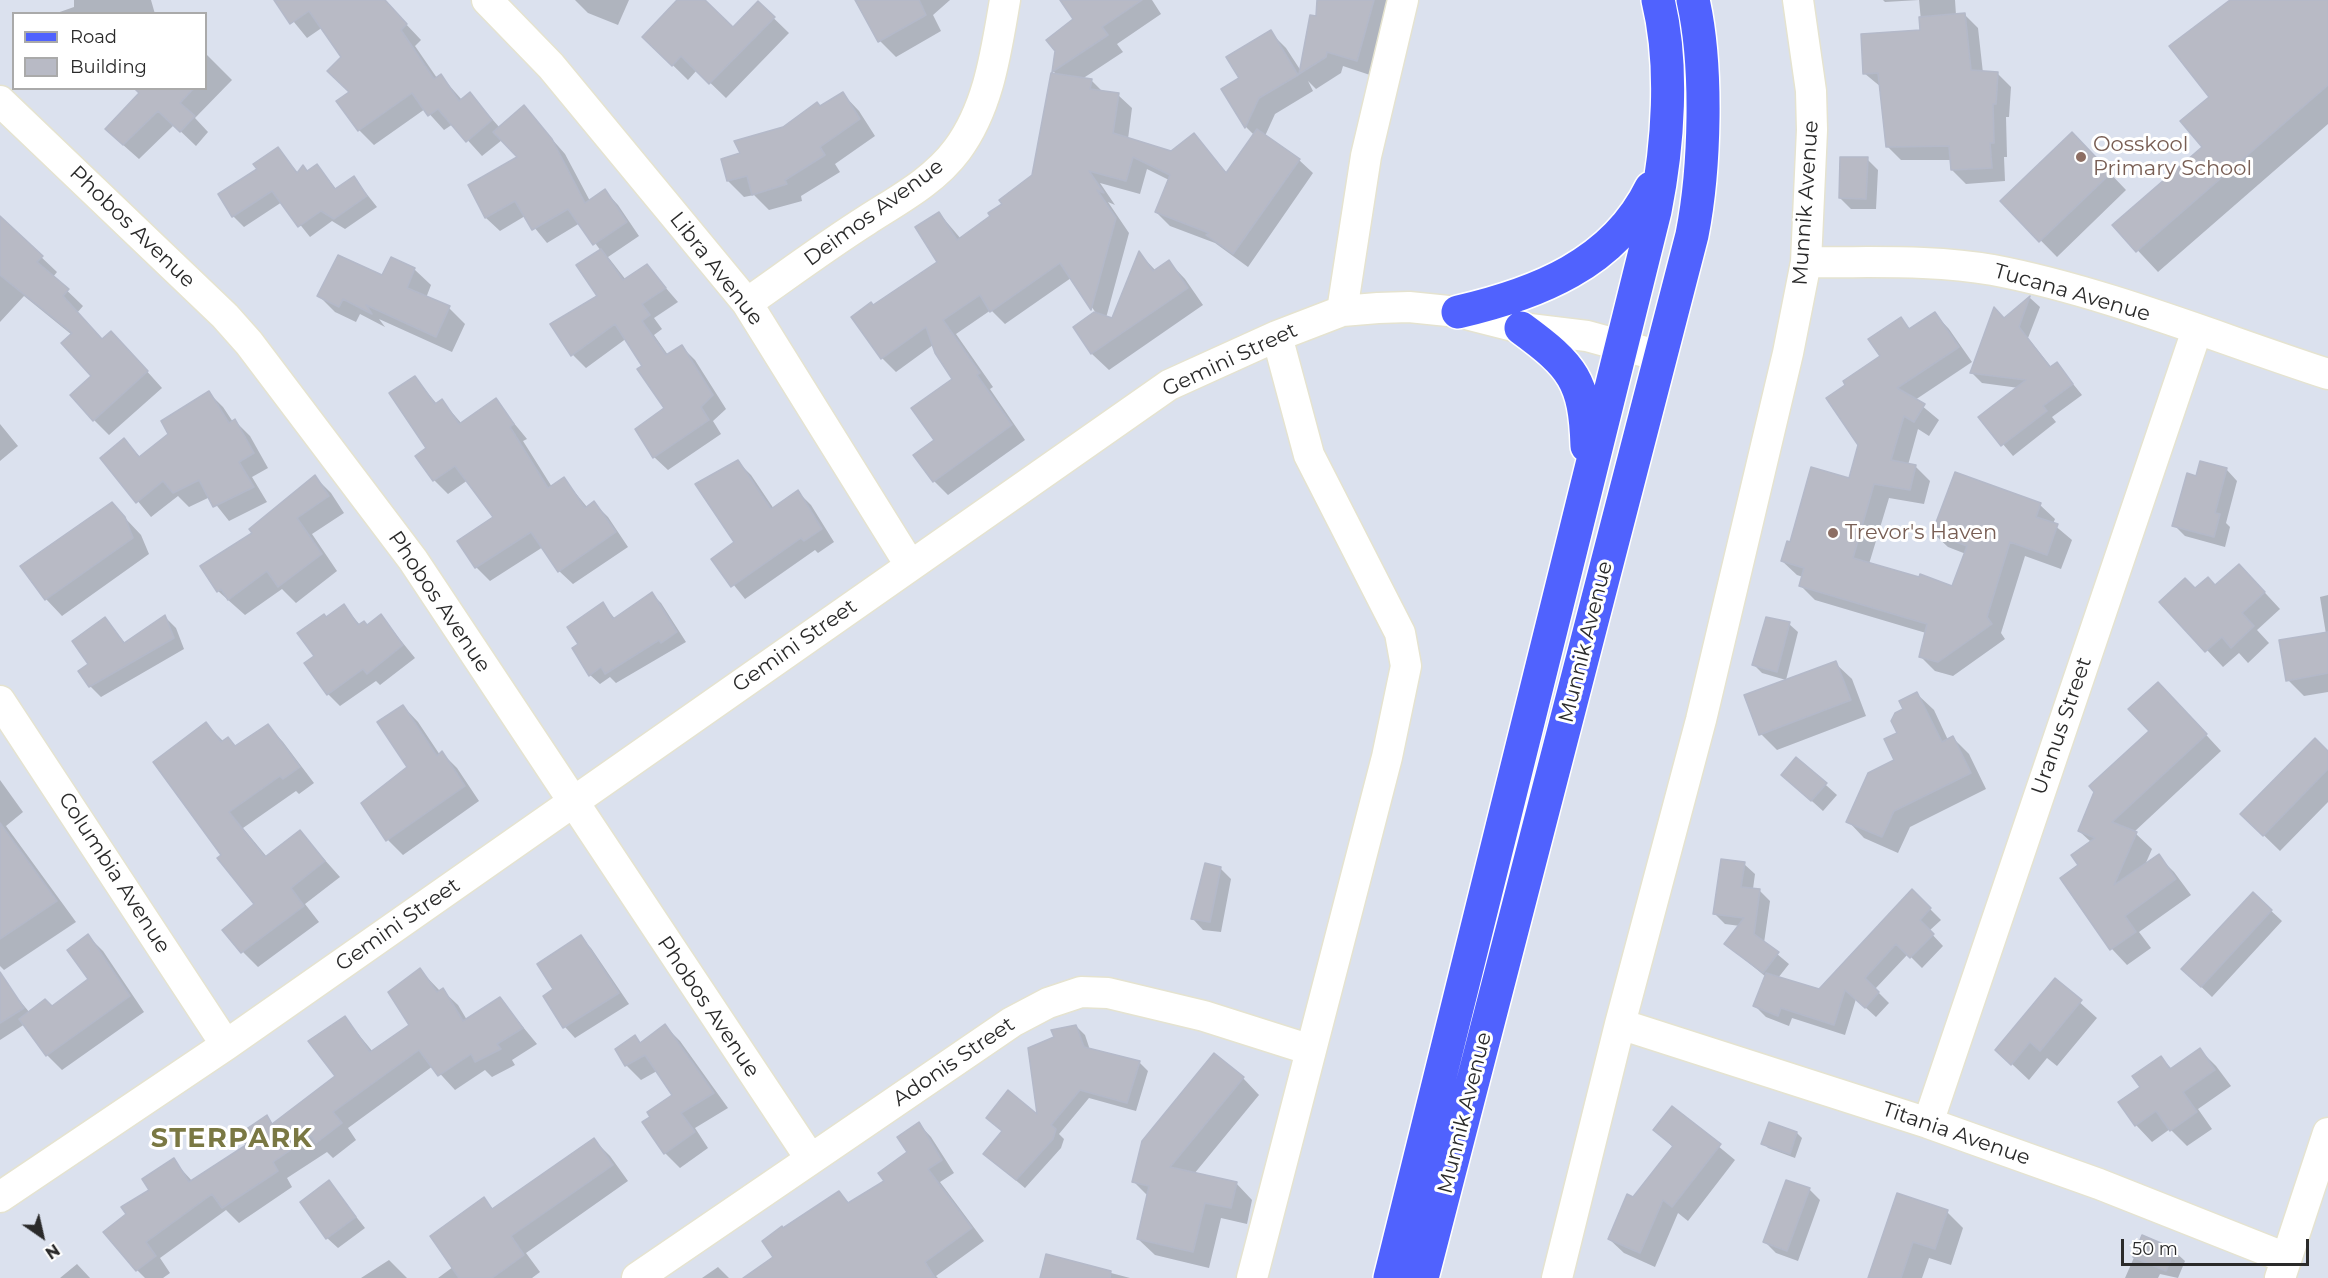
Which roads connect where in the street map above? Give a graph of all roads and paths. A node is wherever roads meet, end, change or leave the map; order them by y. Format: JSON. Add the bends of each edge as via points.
{"nodes":[{"id":1,"x":487,"y":0,"type":"edge"},
{"id":2,"x":1005,"y":0,"type":"edge"},
{"id":3,"x":1403,"y":0,"type":"edge"},
{"id":4,"x":1658,"y":0,"type":"edge"},
{"id":5,"x":1693,"y":0,"type":"edge"},
{"id":6,"x":1798,"y":0,"type":"edge"},
{"id":7,"x":0,"y":101,"type":"edge"},
{"id":8,"x":1665,"y":159,"type":"junction"},
{"id":9,"x":1806,"y":262,"type":"junction"},
{"id":10,"x":747,"y":303,"type":"junction"},
{"id":11,"x":1342,"y":311,"type":"junction"},
{"id":12,"x":1458,"y":312,"type":"junction"},
{"id":13,"x":1521,"y":328,"type":"junction"},
{"id":14,"x":2197,"y":330,"type":"junction"},
{"id":15,"x":1277,"y":336,"type":"junction"},
{"id":16,"x":1622,"y":346,"type":"junction"},
{"id":17,"x":1660,"y":356,"type":"junction"},
{"id":18,"x":2328,"y":374,"type":"edge"},
{"id":19,"x":1586,"y":487,"type":"junction"},
{"id":20,"x":910,"y":565,"type":"junction"},
{"id":21,"x":0,"y":701,"type":"edge"},
{"id":22,"x":572,"y":803,"type":"junction"},
{"id":23,"x":1620,"y":1024,"type":"junction"},
{"id":24,"x":226,"y":1045,"type":"junction"},
{"id":25,"x":1311,"y":1050,"type":"junction"},
{"id":26,"x":1928,"y":1123,"type":"junction"},
{"id":27,"x":2328,"y":1133,"type":"edge"},
{"id":28,"x":810,"y":1158,"type":"junction"},
{"id":29,"x":0,"y":1197,"type":"edge"},
{"id":30,"x":2283,"y":1268,"type":"edge"},
{"id":31,"x":637,"y":1278,"type":"edge"},
{"id":32,"x":1252,"y":1278,"type":"edge"},
{"id":33,"x":1390,"y":1278,"type":"edge"},
{"id":34,"x":1422,"y":1278,"type":"edge"},
{"id":35,"x":1557,"y":1278,"type":"edge"}],
"edges":[{"from":1,"to":10,"type":"street","name":"Libra Avenue","via":[[558,74]]},
{"from":2,"to":10,"type":"street","name":"Deimos Avenue","via":[[991,75],[981,106],[957,151],[898,201]]},
{"from":3,"to":11,"type":"street","via":[[1366,156]]},
{"from":4,"to":8,"type":"main road","name":"Munnik Avenue","via":[[1668,87]]},
{"from":5,"to":17,"type":"main road","name":"Munnik Avenue","via":[[1702,88],[1701,164],[1692,235]]},
{"from":6,"to":9,"type":"street","name":"Munnik Avenue","via":[[1812,111]]},
{"from":7,"to":22,"type":"street","name":"Phobos Avenue","via":[[249,343],[413,560]]},
{"from":8,"to":12,"type":"main road","via":[[1631,223],[1588,261],[1541,288]]},
{"from":8,"to":16,"type":"main road","name":"Munnik Avenue"},
{"from":9,"to":14,"type":"street","name":"Tucana Avenue","via":[[1940,264],[1993,271],[2051,284]]},
{"from":9,"to":23,"type":"street","name":"Munnik Avenue","via":[[1701,720]]},
{"from":10,"to":20,"type":"street","name":"Libra Avenue"},
{"from":11,"to":12,"type":"street","name":"Gemini Street","via":[[1409,307]]},
{"from":11,"to":15,"type":"street","name":"Gemini Street"},
{"from":12,"to":13,"type":"street","name":"Gemini Street"},
{"from":13,"to":16,"type":"street","name":"Gemini Street","via":[[1587,336]]},
{"from":13,"to":19,"type":"main road","via":[[1566,365],[1584,399]]},
{"from":14,"to":18,"type":"street","name":"Tucana Avenue"},
{"from":14,"to":26,"type":"street","name":"Uranus Street"},
{"from":15,"to":20,"type":"street","name":"Gemini Street","via":[[1169,385]]},
{"from":15,"to":25,"type":"street","via":[[1309,455],[1400,633],[1406,666],[1387,757]]},
{"from":16,"to":17,"type":"street","name":"Gemini Street"},
{"from":16,"to":19,"type":"main road","name":"Munnik Avenue"},
{"from":17,"to":34,"type":"main road","name":"Munnik Avenue"},
{"from":19,"to":33,"type":"main road","name":"Munnik Avenue"},
{"from":20,"to":22,"type":"street","name":"Gemini Street"},
{"from":21,"to":24,"type":"street","name":"Columbia Avenue"},
{"from":22,"to":24,"type":"street","name":"Gemini Street"},
{"from":22,"to":28,"type":"street","name":"Phobos Avenue"},
{"from":23,"to":26,"type":"street","name":"Titania Avenue"},
{"from":23,"to":35,"type":"street","name":"Munnik Avenue"},
{"from":24,"to":29,"type":"street","name":"Gemini Street"},
{"from":25,"to":28,"type":"street","name":"Adonis Street","via":[[1153,1002],[1081,992],[1012,1022]]},
{"from":25,"to":32,"type":"street"},
{"from":26,"to":30,"type":"street","name":"Titania Avenue","via":[[2099,1184]]},
{"from":27,"to":30,"type":"street"},
{"from":28,"to":31,"type":"street","name":"Adonis Street"}]}
